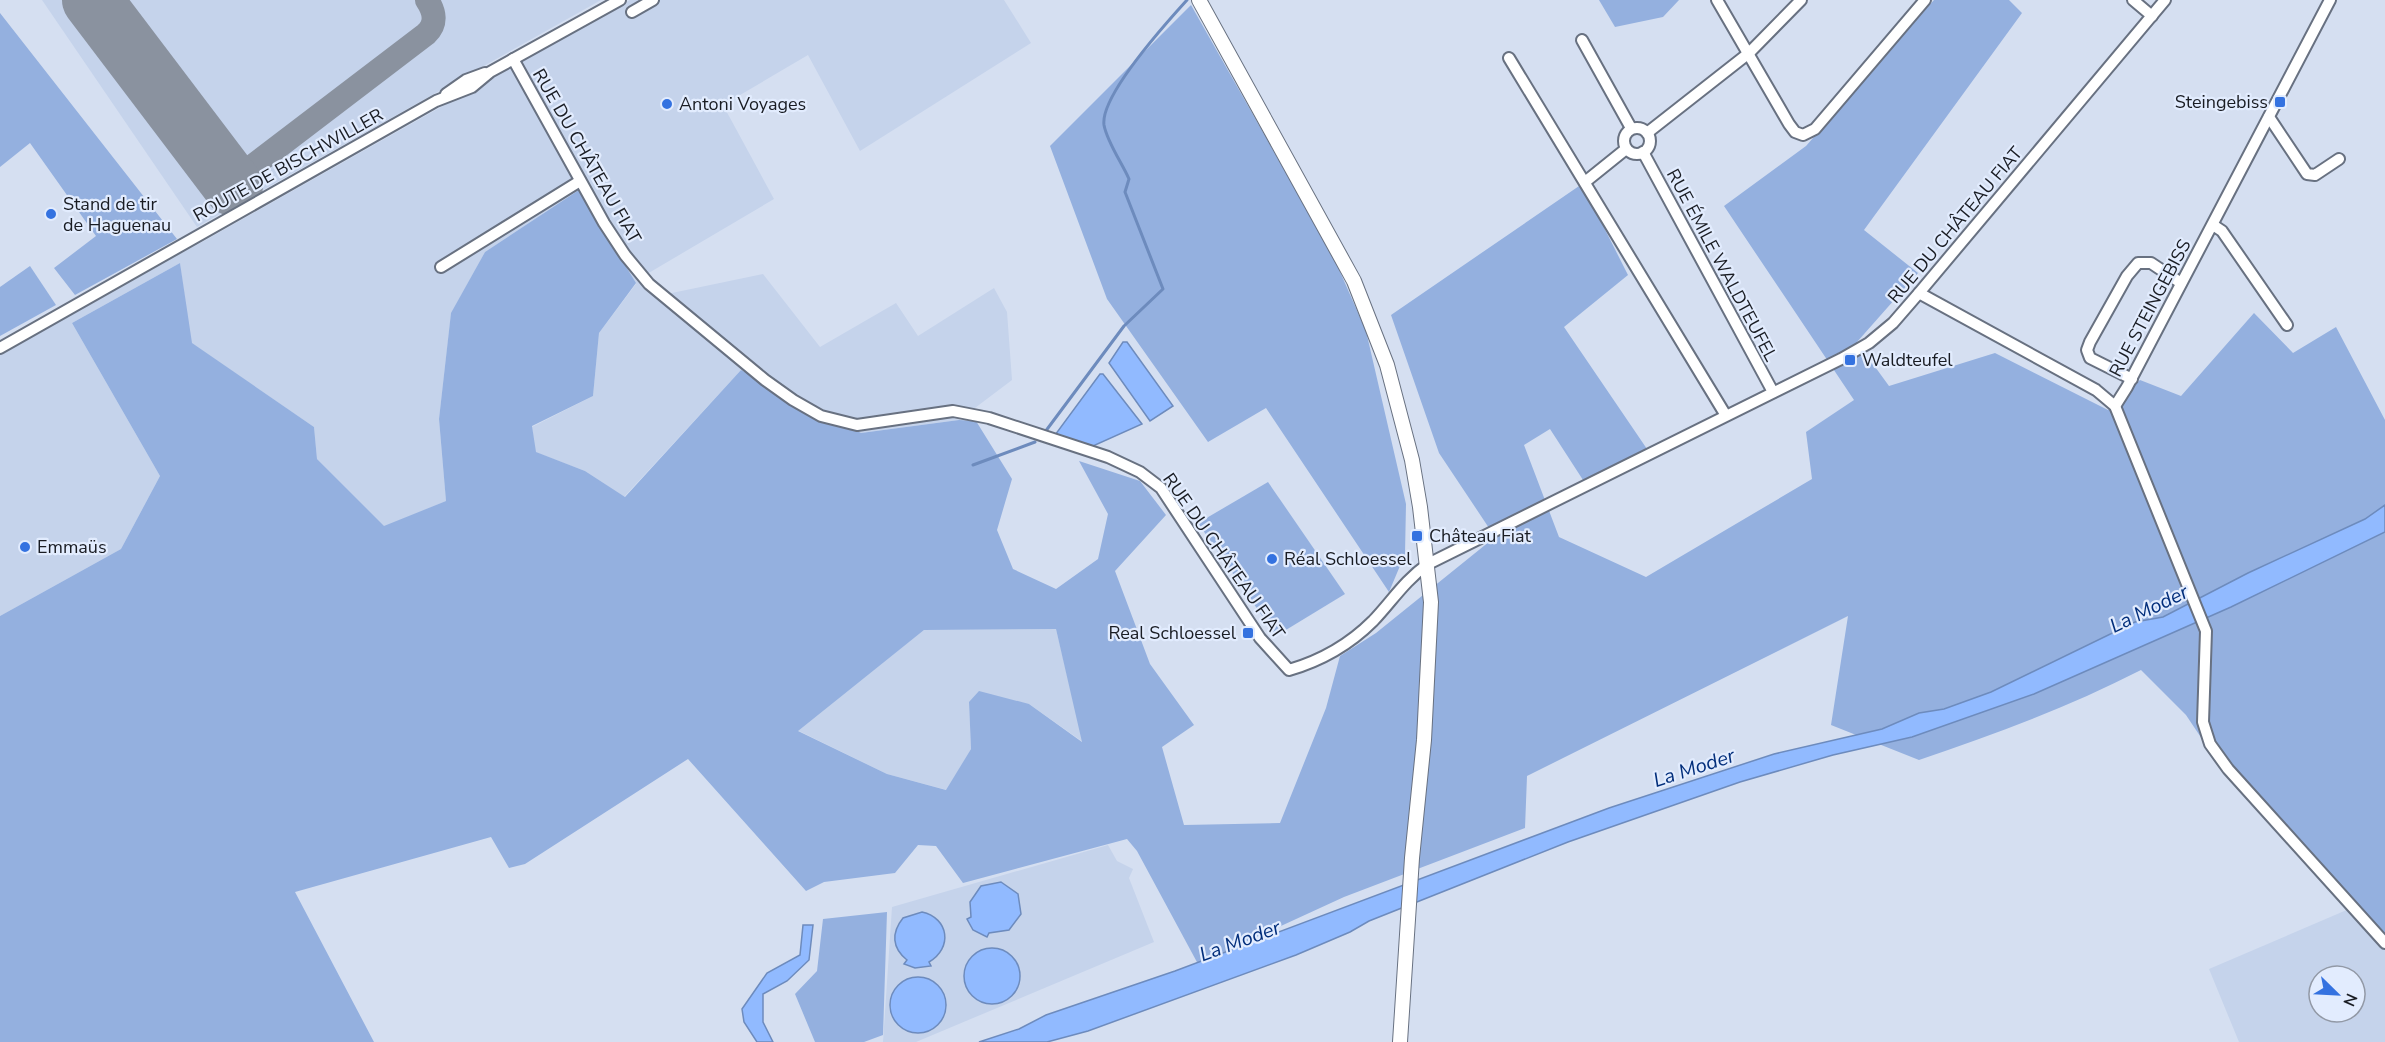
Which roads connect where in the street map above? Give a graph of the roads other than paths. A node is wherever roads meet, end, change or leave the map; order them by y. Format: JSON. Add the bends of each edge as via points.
{"nodes":[{"id":1,"x":620,"y":0,"type":"edge"},
{"id":2,"x":653,"y":0,"type":"edge"},
{"id":3,"x":1199,"y":0,"type":"edge"},
{"id":4,"x":1717,"y":0,"type":"edge"},
{"id":5,"x":1801,"y":0,"type":"edge"},
{"id":6,"x":1925,"y":0,"type":"edge"},
{"id":7,"x":2133,"y":0,"type":"edge"},
{"id":8,"x":2165,"y":0,"type":"edge"},
{"id":9,"x":2330,"y":0,"type":"edge"},
{"id":10,"x":632,"y":12,"type":"dead end"},
{"id":11,"x":2152,"y":16,"type":"junction"},
{"id":12,"x":1582,"y":40,"type":"dead end"},
{"id":13,"x":1749,"y":53,"type":"junction"},
{"id":14,"x":1509,"y":58,"type":"dead end"},
{"id":15,"x":513,"y":59,"type":"junction"},
{"id":16,"x":2269,"y":117,"type":"junction"},
{"id":17,"x":1631,"y":128,"type":"junction"},
{"id":18,"x":1647,"y":133,"type":"junction"},
{"id":19,"x":1626,"y":149,"type":"junction"},
{"id":20,"x":1643,"y":152,"type":"junction"},
{"id":21,"x":2338,"y":159,"type":"dead end"},
{"id":22,"x":580,"y":181,"type":"junction"},
{"id":23,"x":1585,"y":182,"type":"junction"},
{"id":24,"x":2213,"y":225,"type":"junction"},
{"id":25,"x":441,"y":267,"type":"dead end"},
{"id":26,"x":2181,"y":283,"type":"junction"},
{"id":27,"x":1919,"y":293,"type":"junction"},
{"id":28,"x":2288,"y":325,"type":"dead end"},
{"id":29,"x":0,"y":348,"type":"edge"},
{"id":30,"x":2132,"y":379,"type":"junction"},
{"id":31,"x":1773,"y":392,"type":"junction"},
{"id":32,"x":2115,"y":406,"type":"junction"},
{"id":33,"x":1725,"y":414,"type":"junction"},
{"id":34,"x":1428,"y":564,"type":"junction"},
{"id":35,"x":2385,"y":943,"type":"edge"},
{"id":36,"x":1400,"y":1042,"type":"edge"}],
"edges":[{"from":1,"to":15,"type":"street","name":"ROUTE DE BISCHWILLER"},
{"from":2,"to":10,"type":"street"},
{"from":3,"to":34,"type":"main road","via":[[1336,245],[1371,321],[1406,433]]},
{"from":4,"to":13,"type":"street"},
{"from":5,"to":13,"type":"street"},
{"from":6,"to":13,"type":"street","via":[[1807,134],[1791,127]]},
{"from":7,"to":11,"type":"street"},
{"from":8,"to":11,"type":"street","name":"RUE DU CHÂTEAU FIAT"},
{"from":9,"to":16,"type":"street","name":"RUE STEINGEBISS"},
{"from":11,"to":27,"type":"street","name":"RUE DU CHÂTEAU FIAT"},
{"from":12,"to":17,"type":"street"},
{"from":13,"to":18,"type":"street"},
{"from":14,"to":23,"type":"street"},
{"from":15,"to":22,"type":"street","name":"RUE DU CHÂTEAU FIAT"},
{"from":15,"to":29,"type":"street","name":"ROUTE DE BISCHWILLER","via":[[466,80],[436,101]]},
{"from":16,"to":21,"type":"street","via":[[2307,174],[2315,175]]},
{"from":16,"to":24,"type":"street","name":"RUE STEINGEBISS"},
{"from":17,"to":18,"type":"street"},
{"from":17,"to":19,"type":"street","via":[[1624,138]]},
{"from":18,"to":20,"type":"street","via":[[1649,146]]},
{"from":19,"to":20,"type":"street"},
{"from":19,"to":23,"type":"street"},
{"from":20,"to":31,"type":"street","name":"RUE ÉMILE WALDTEUFEL"},
{"from":22,"to":25,"type":"street"},
{"from":22,"to":34,"type":"street","name":"RUE DU CHÂTEAU FIAT","via":[[625,255],[649,284],[765,380],[821,416],[857,425],[953,411],[989,418],[1108,457],[1152,480],[1260,638],[1289,670],[1339,648],[1372,621],[1409,577]]},
{"from":23,"to":33,"type":"street"},
{"from":24,"to":26,"type":"street","name":"RUE STEINGEBISS"},
{"from":24,"to":28,"type":"street","name":"RUE STEINGEBISS","via":[[2222,231]]},
{"from":26,"to":30,"type":"street","name":"RUE STEINGEBISS"},
{"from":26,"to":30,"type":"street","via":[[2151,263],[2138,263],[2090,342],[2090,358]]},
{"from":27,"to":31,"type":"street","name":"RUE DU CHÂTEAU FIAT","via":[[1869,344]]},
{"from":27,"to":32,"type":"street","via":[[2096,390]]},
{"from":30,"to":32,"type":"street","name":"RUE STEINGEBISS"},
{"from":31,"to":33,"type":"street","name":"RUE DU CHÂTEAU FIAT"},
{"from":32,"to":35,"type":"street","via":[[2206,631],[2203,722],[2210,744]]},
{"from":33,"to":34,"type":"street","name":"RUE DU CHÂTEAU FIAT"},
{"from":34,"to":36,"type":"main road","via":[[1436,632],[1427,679]]}]}
